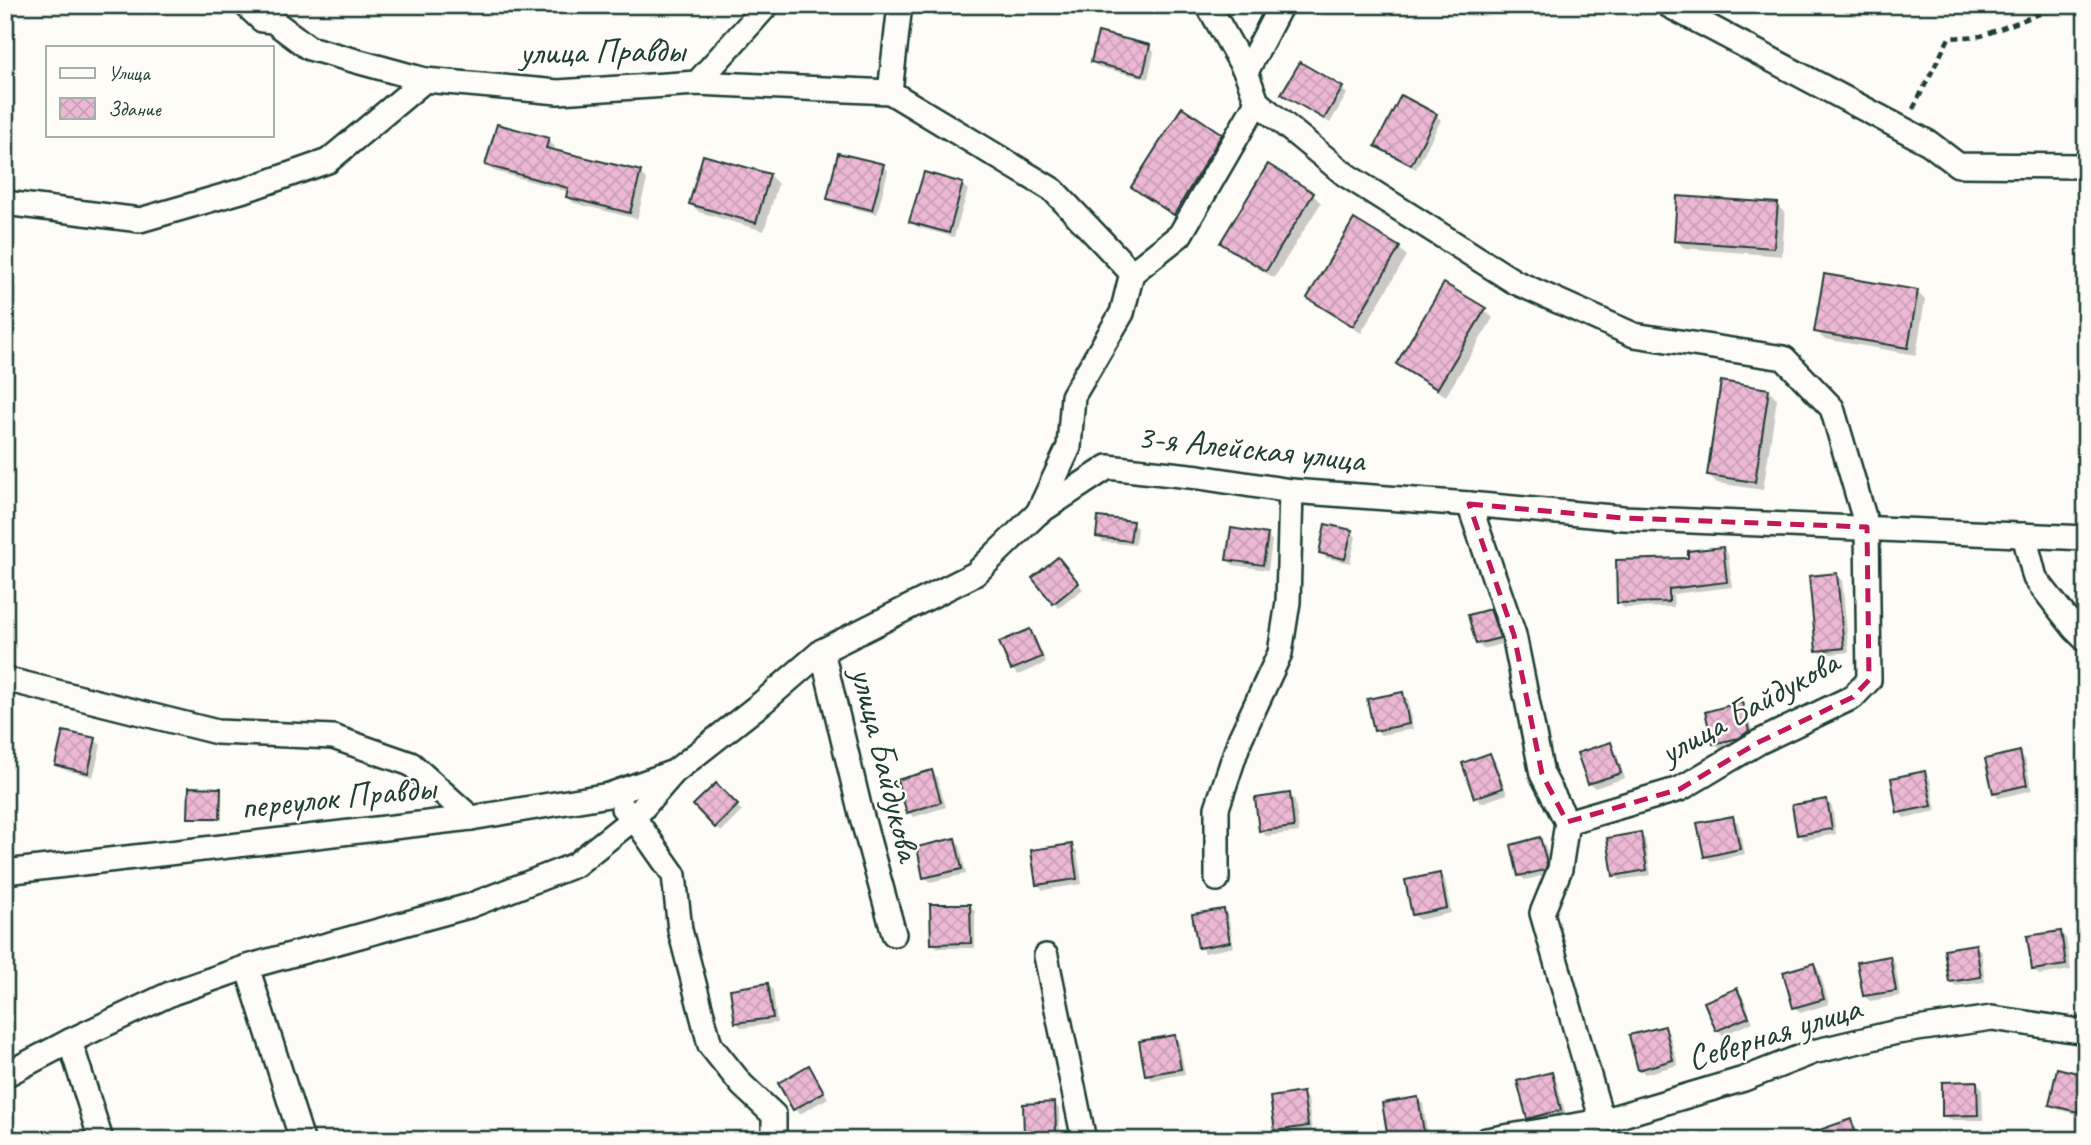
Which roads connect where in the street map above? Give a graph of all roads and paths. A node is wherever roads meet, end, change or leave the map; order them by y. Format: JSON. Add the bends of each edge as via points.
{"nodes":[{"id":1,"x":246,"y":5,"type":"edge"},
{"id":2,"x":767,"y":5,"type":"edge"},
{"id":3,"x":900,"y":5,"type":"edge"},
{"id":4,"x":1208,"y":5,"type":"edge"},
{"id":5,"x":1281,"y":5,"type":"edge"},
{"id":6,"x":1668,"y":5,"type":"edge"},
{"id":7,"x":2063,"y":5,"type":"edge"},
{"id":8,"x":1246,"y":72,"type":"junction"},
{"id":9,"x":425,"y":80,"type":"junction"},
{"id":10,"x":697,"y":83,"type":"junction"},
{"id":11,"x":890,"y":92,"type":"junction"},
{"id":12,"x":1256,"y":102,"type":"junction"},
{"id":13,"x":1902,"y":130,"type":"junction"},
{"id":14,"x":2086,"y":166,"type":"edge"},
{"id":15,"x":5,"y":203,"type":"edge"},
{"id":16,"x":1132,"y":273,"type":"junction"},
{"id":17,"x":1291,"y":491,"type":"junction"},
{"id":18,"x":1469,"y":503,"type":"junction"},
{"id":19,"x":1038,"y":513,"type":"junction"},
{"id":20,"x":1867,"y":527,"type":"junction"},
{"id":21,"x":2024,"y":535,"type":"junction"},
{"id":22,"x":2086,"y":538,"type":"edge"},
{"id":23,"x":2086,"y":640,"type":"edge"},
{"id":24,"x":822,"y":651,"type":"junction"},
{"id":25,"x":5,"y":679,"type":"edge"},
{"id":26,"x":674,"y":772,"type":"junction"},
{"id":27,"x":609,"y":795,"type":"junction"},
{"id":28,"x":471,"y":818,"type":"junction"},
{"id":29,"x":634,"y":818,"type":"junction"},
{"id":30,"x":1567,"y":822,"type":"junction"},
{"id":31,"x":5,"y":872,"type":"edge"},
{"id":32,"x":1217,"y":878,"type":"dead end"},
{"id":33,"x":894,"y":934,"type":"dead end"},
{"id":34,"x":1046,"y":956,"type":"dead end"},
{"id":35,"x":247,"y":967,"type":"junction"},
{"id":36,"x":2086,"y":1032,"type":"edge"},
{"id":37,"x":70,"y":1041,"type":"junction"},
{"id":38,"x":5,"y":1075,"type":"edge"},
{"id":39,"x":1602,"y":1121,"type":"junction"},
{"id":40,"x":101,"y":1140,"type":"edge"},
{"id":41,"x":302,"y":1140,"type":"edge"},
{"id":42,"x":774,"y":1140,"type":"edge"},
{"id":43,"x":1084,"y":1140,"type":"edge"},
{"id":44,"x":1486,"y":1140,"type":"edge"}],
"edges":[{"from":1,"to":9,"type":"street","name":"улица Правды","via":[[309,48]]},
{"from":2,"to":10,"type":"street"},
{"from":3,"to":11,"type":"street"},
{"from":4,"to":8,"type":"street"},
{"from":5,"to":8,"type":"street"},
{"from":6,"to":13,"type":"street"},
{"from":7,"to":13,"type":"path","via":[[1981,36],[1950,38]]},
{"from":8,"to":12,"type":"street"},
{"from":9,"to":10,"type":"street","name":"улица Правды","via":[[558,92]]},
{"from":9,"to":15,"type":"street","via":[[328,160],[248,189],[140,220]]},
{"from":10,"to":11,"type":"street","name":"улица Правды"},
{"from":11,"to":16,"type":"street","via":[[1053,190]]},
{"from":12,"to":16,"type":"street","via":[[1180,234]]},
{"from":12,"to":20,"type":"street","name":"улица Байдукова","via":[[1346,175],[1515,282],[1634,335],[1784,358],[1832,408]]},
{"from":13,"to":14,"type":"street","via":[[1958,164]]},
{"from":16,"to":19,"type":"street","via":[[1122,313],[1073,396],[1069,447]]},
{"from":17,"to":18,"type":"street","name":"3-я Алейская улица"},
{"from":17,"to":19,"type":"street","name":"3-я Алейская улица","via":[[1108,467]]},
{"from":17,"to":32,"type":"street","via":[[1287,602],[1280,653],[1240,739],[1217,808]]},
{"from":18,"to":20,"type":"street","name":"3-я Алейская улица","via":[[1623,518]]},
{"from":18,"to":30,"type":"street","via":[[1514,635],[1542,774]]},
{"from":19,"to":24,"type":"street","via":[[975,574]]},
{"from":20,"to":21,"type":"street"},
{"from":20,"to":30,"type":"street","name":"улица Байдукова","via":[[1869,680],[1853,697],[1759,742],[1680,789]]},
{"from":21,"to":22,"type":"street"},
{"from":21,"to":23,"type":"street","via":[[2035,578]]},
{"from":24,"to":26,"type":"street","name":"улица Байдукова"},
{"from":24,"to":33,"type":"street","name":"улица Байдукова"},
{"from":25,"to":28,"type":"street","via":[[217,732],[333,737],[411,764]]},
{"from":26,"to":27,"type":"street","name":"переулок Правды"},
{"from":26,"to":29,"type":"street","name":"улица Байдукова"},
{"from":27,"to":28,"type":"street","name":"переулок Правды"},
{"from":27,"to":29,"type":"street"},
{"from":28,"to":31,"type":"street","name":"переулок Правды"},
{"from":29,"to":35,"type":"street","name":"улица Байдукова","via":[[575,865],[469,906]]},
{"from":29,"to":42,"type":"street","via":[[674,875],[680,930],[709,1045],[774,1115]]},
{"from":30,"to":39,"type":"street","via":[[1560,869],[1542,913]]},
{"from":34,"to":43,"type":"street"},
{"from":35,"to":37,"type":"street","name":"улица Байдукова","via":[[172,993]]},
{"from":35,"to":41,"type":"street"},
{"from":36,"to":39,"type":"street","name":"Северная улица","via":[[1992,1018],[1897,1032],[1813,1052],[1744,1079]]},
{"from":37,"to":38,"type":"street","name":"улица Байдукова"},
{"from":37,"to":40,"type":"street"},
{"from":39,"to":44,"type":"street","name":"Северная улица"}]}
